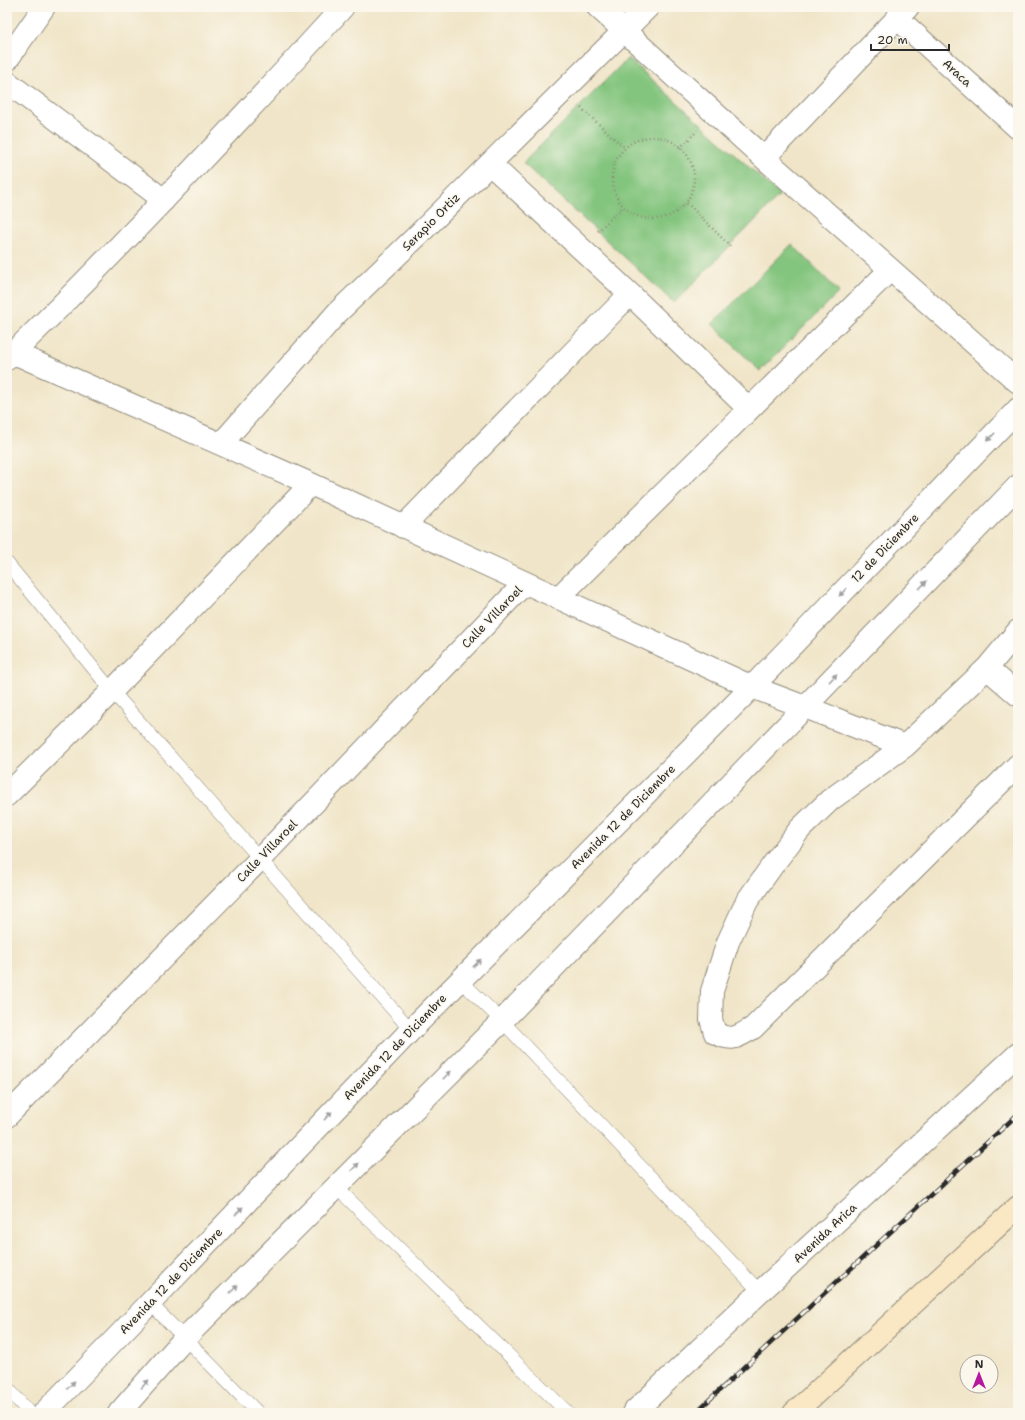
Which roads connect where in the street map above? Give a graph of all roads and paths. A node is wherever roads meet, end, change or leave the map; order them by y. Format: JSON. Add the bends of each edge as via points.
{"nodes":[{"id":1,"x":44,"y":7,"type":"edge"},
{"id":2,"x":343,"y":7,"type":"edge"},
{"id":3,"x":598,"y":7,"type":"edge"},
{"id":4,"x":648,"y":7,"type":"edge"},
{"id":5,"x":903,"y":13,"type":"edge"},
{"id":6,"x":624,"y":30,"type":"junction"},
{"id":7,"x":7,"y":60,"type":"edge"},
{"id":8,"x":7,"y":82,"type":"edge"},
{"id":9,"x":563,"y":91,"type":"junction"},
{"id":10,"x":1018,"y":128,"type":"edge"},
{"id":11,"x":625,"y":148,"type":"junction"},
{"id":12,"x":764,"y":158,"type":"junction"},
{"id":13,"x":490,"y":164,"type":"junction"},
{"id":14,"x":164,"y":200,"type":"junction"},
{"id":15,"x":686,"y":203,"type":"junction"},
{"id":16,"x":623,"y":207,"type":"junction"},
{"id":17,"x":730,"y":246,"type":"dead end"},
{"id":18,"x":580,"y":248,"type":"junction"},
{"id":19,"x":890,"y":270,"type":"junction"},
{"id":20,"x":630,"y":294,"type":"junction"},
{"id":21,"x":10,"y":356,"type":"edge"},
{"id":22,"x":1018,"y":382,"type":"edge"},
{"id":23,"x":749,"y":409,"type":"junction"},
{"id":24,"x":1018,"y":409,"type":"edge"},
{"id":25,"x":221,"y":444,"type":"junction"},
{"id":26,"x":311,"y":484,"type":"junction"},
{"id":27,"x":1018,"y":486,"type":"edge"},
{"id":28,"x":403,"y":527,"type":"junction"},
{"id":29,"x":7,"y":563,"type":"edge"},
{"id":30,"x":525,"y":583,"type":"junction"},
{"id":31,"x":558,"y":598,"type":"junction"},
{"id":32,"x":1018,"y":631,"type":"edge"},
{"id":33,"x":986,"y":668,"type":"junction"},
{"id":34,"x":752,"y":687,"type":"junction"},
{"id":35,"x":112,"y":691,"type":"junction"},
{"id":36,"x":1018,"y":695,"type":"edge"},
{"id":37,"x":805,"y":707,"type":"junction"},
{"id":38,"x":905,"y":746,"type":"junction"},
{"id":39,"x":1018,"y":765,"type":"edge"},
{"id":40,"x":7,"y":795,"type":"edge"},
{"id":41,"x":260,"y":859,"type":"junction"},
{"id":42,"x":460,"y":980,"type":"junction"},
{"id":43,"x":502,"y":1021,"type":"junction"},
{"id":44,"x":411,"y":1030,"type":"junction"},
{"id":45,"x":1018,"y":1054,"type":"edge"},
{"id":46,"x":7,"y":1116,"type":"edge"},
{"id":47,"x":336,"y":1187,"type":"junction"},
{"id":48,"x":1018,"y":1207,"type":"edge"},
{"id":49,"x":760,"y":1292,"type":"junction"},
{"id":50,"x":150,"y":1303,"type":"junction"},
{"id":51,"x":185,"y":1338,"type":"junction"},
{"id":52,"x":7,"y":1387,"type":"edge"},
{"id":53,"x":29,"y":1413,"type":"edge"},
{"id":54,"x":44,"y":1413,"type":"edge"},
{"id":55,"x":119,"y":1413,"type":"edge"},
{"id":56,"x":258,"y":1413,"type":"edge"},
{"id":57,"x":568,"y":1413,"type":"edge"},
{"id":58,"x":633,"y":1413,"type":"edge"},
{"id":59,"x":794,"y":1413,"type":"edge"}],
"edges":[{"from":1,"to":7,"type":"street"},
{"from":2,"to":14,"type":"street"},
{"from":3,"to":6,"type":"street"},
{"from":4,"to":6,"type":"street","name":"Serapio Ortiz"},
{"from":5,"to":10,"type":"street","name":"Araca"},
{"from":5,"to":12,"type":"street"},
{"from":6,"to":9,"type":"street","name":"Serapio Ortiz"},
{"from":6,"to":12,"type":"street"},
{"from":8,"to":14,"type":"street"},
{"from":9,"to":11,"type":"path"},
{"from":9,"to":13,"type":"street","name":"Serapio Ortiz"},
{"from":11,"to":15,"type":"path","via":[[636,141],[661,138],[673,142],[684,150],[692,162],[694,176],[693,190]]},
{"from":11,"to":16,"type":"path","via":[[617,159],[612,184]]},
{"from":12,"to":19,"type":"street"},
{"from":13,"to":18,"type":"street"},
{"from":13,"to":25,"type":"street","name":"Serapio Ortiz","via":[[337,313]]},
{"from":14,"to":21,"type":"street"},
{"from":15,"to":16,"type":"path","via":[[676,213],[656,219],[635,215]]},
{"from":15,"to":17,"type":"path"},
{"from":16,"to":18,"type":"path"},
{"from":18,"to":20,"type":"street"},
{"from":19,"to":22,"type":"street"},
{"from":19,"to":23,"type":"street"},
{"from":20,"to":23,"type":"street"},
{"from":20,"to":28,"type":"street"},
{"from":21,"to":25,"type":"street"},
{"from":23,"to":31,"type":"street"},
{"from":24,"to":34,"type":"street","name":"12 de Diciembre","one_way":true},
{"from":25,"to":26,"type":"street"},
{"from":26,"to":28,"type":"street"},
{"from":26,"to":35,"type":"street"},
{"from":37,"to":27,"type":"street","one_way":true},
{"from":28,"to":30,"type":"street"},
{"from":29,"to":35,"type":"lane"},
{"from":30,"to":31,"type":"street"},
{"from":30,"to":41,"type":"street","name":"Calle Villaroel"},
{"from":31,"to":34,"type":"street"},
{"from":32,"to":33,"type":"street"},
{"from":33,"to":36,"type":"street"},
{"from":33,"to":38,"type":"street"},
{"from":34,"to":37,"type":"street"},
{"from":42,"to":34,"type":"street","name":"Avenida 12 de Diciembre","one_way":true},
{"from":35,"to":40,"type":"street"},
{"from":35,"to":41,"type":"lane"},
{"from":37,"to":38,"type":"street"},
{"from":37,"to":43,"type":"street"},
{"from":38,"to":39,"type":"street","via":[[830,800],[800,829],[747,901],[728,942],[712,991],[711,1019],[715,1033],[732,1038],[753,1028]]},
{"from":41,"to":44,"type":"lane"},
{"from":41,"to":46,"type":"street","name":"Calle Villaroel"},
{"from":42,"to":43,"type":"lane"},
{"from":42,"to":44,"type":"street","name":"Avenida 12 de Diciembre"},
{"from":47,"to":43,"type":"street","one_way":true},
{"from":43,"to":49,"type":"lane"},
{"from":50,"to":44,"type":"street","name":"Avenida 12 de Diciembre","one_way":true},
{"from":45,"to":49,"type":"street","name":"Avenida Arica"},
{"from":51,"to":47,"type":"street","one_way":true},
{"from":47,"to":57,"type":"lane"},
{"from":48,"to":59,"type":"main road"},
{"from":49,"to":58,"type":"street","name":"Avenida Arica"},
{"from":50,"to":51,"type":"lane"},
{"from":54,"to":50,"type":"street","name":"Avenida 12 de Diciembre","one_way":true},
{"from":55,"to":51,"type":"street","one_way":true},
{"from":51,"to":56,"type":"lane"},
{"from":52,"to":53,"type":"lane"}]}
